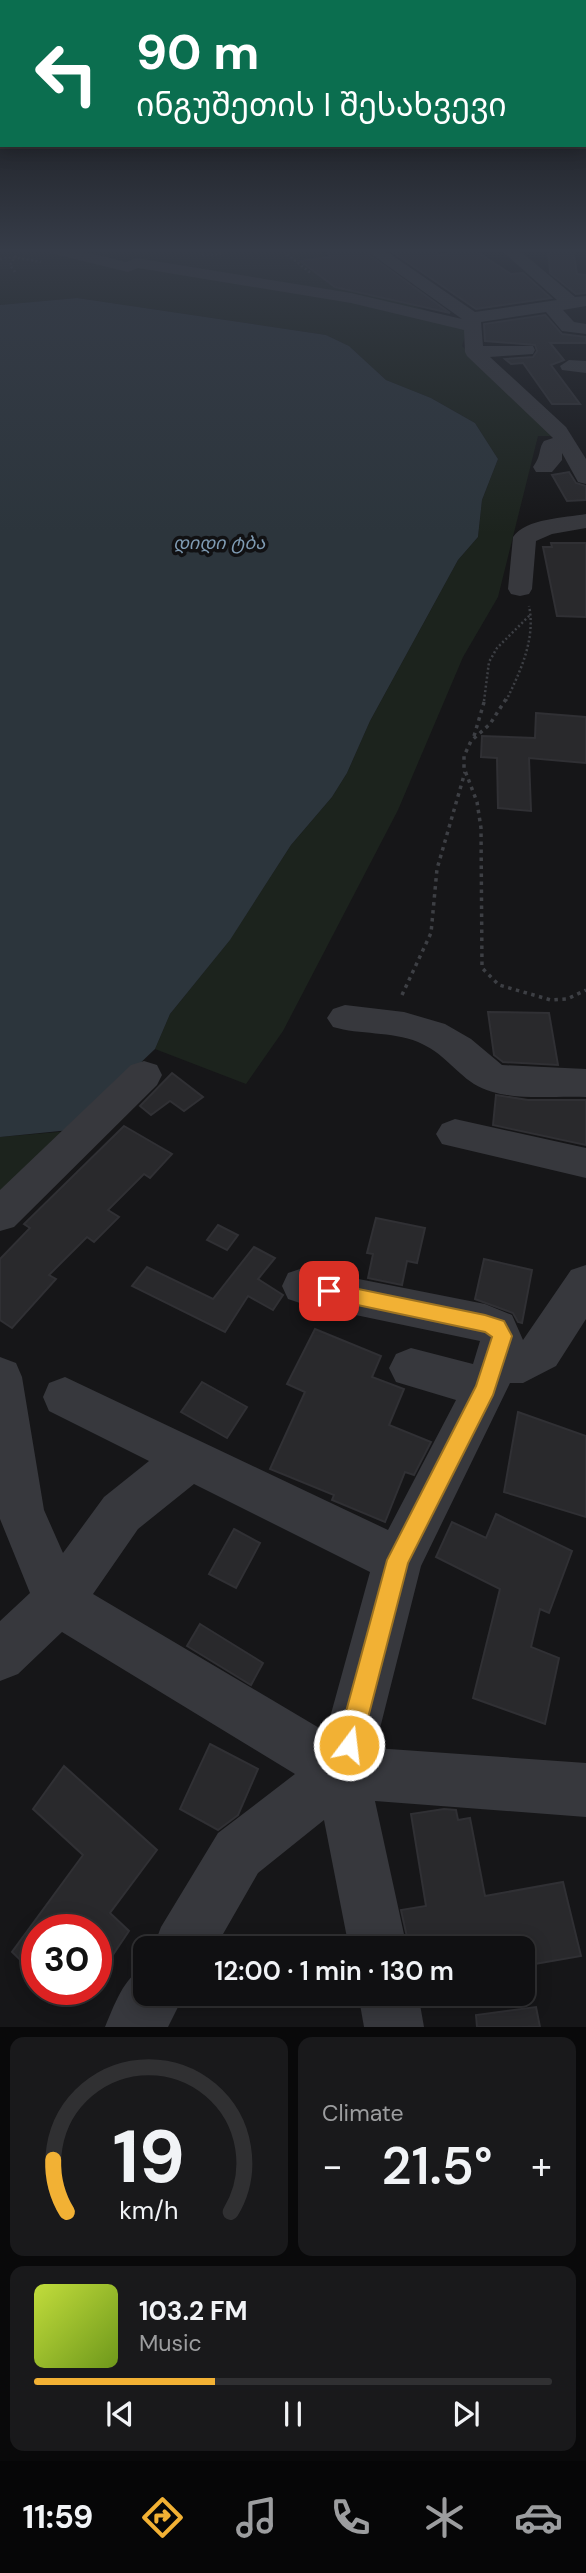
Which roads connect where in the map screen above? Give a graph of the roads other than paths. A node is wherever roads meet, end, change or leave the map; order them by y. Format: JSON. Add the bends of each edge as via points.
{"nodes":[{"id":1,"x":473,"y":344,"type":"edge"},
{"id":2,"x":526,"y":350,"type":"dead end"},
{"id":3,"x":474,"y":352,"type":"junction"},
{"id":4,"x":586,"y":433,"type":"edge"},
{"id":5,"x":562,"y":436,"type":"junction"},
{"id":6,"x":544,"y":467,"type":"dead end"},
{"id":7,"x":586,"y":477,"type":"edge"},
{"id":8,"x":586,"y":521,"type":"edge"},
{"id":9,"x":520,"y":589,"type":"road end"},
{"id":10,"x":345,"y":1018,"type":"dead end"},
{"id":11,"x":144,"y":1075,"type":"dead end"},
{"id":12,"x":586,"y":1083,"type":"edge"},
{"id":13,"x":455,"y":1134,"type":"dead end"},
{"id":14,"x":586,"y":1163,"type":"edge"},
{"id":15,"x":0,"y":1215,"type":"edge"},
{"id":16,"x":586,"y":1283,"type":"edge"},
{"id":17,"x":303,"y":1286,"type":"dead end"},
{"id":18,"x":411,"y":1368,"type":"dead end"},
{"id":19,"x":490,"y":1376,"type":"junction"},
{"id":20,"x":0,"y":1377,"type":"edge"},
{"id":21,"x":65,"y":1397,"type":"dead end"},
{"id":22,"x":190,"y":1458,"type":"junction"},
{"id":23,"x":398,"y":1560,"type":"junction"},
{"id":24,"x":58,"y":1601,"type":"junction"},
{"id":25,"x":0,"y":1656,"type":"edge"},
{"id":26,"x":341,"y":1772,"type":"junction"},
{"id":27,"x":586,"y":1790,"type":"edge"},
{"id":28,"x":189,"y":1936,"type":"edge"},
{"id":29,"x":375,"y":1936,"type":"edge"},
{"id":30,"x":147,"y":2006,"type":"edge"},
{"id":31,"x":390,"y":2006,"type":"edge"},
{"id":32,"x":135,"y":2027,"type":"edge"},
{"id":33,"x":394,"y":2027,"type":"edge"}],
"edges":[{"from":1,"to":3,"type":"street"},
{"from":2,"to":3,"type":"street"},
{"from":3,"to":5,"type":"street"},
{"from":4,"to":5,"type":"street"},
{"from":5,"to":6,"type":"street","via":[[551,445],[551,460]]},
{"from":5,"to":7,"type":"street"},
{"from":8,"to":9,"type":"street","via":[[525,537]]},
{"from":10,"to":12,"type":"street","via":[[424,1029],[459,1048],[494,1077]]},
{"from":11,"to":15,"type":"street"},
{"from":13,"to":14,"type":"street"},
{"from":16,"to":19,"type":"street","via":[[541,1352]]},
{"from":17,"to":19,"type":"street","via":[[497,1328],[502,1336]]},
{"from":18,"to":19,"type":"street"},
{"from":19,"to":23,"type":"street"},
{"from":20,"to":24,"type":"street","via":[[20,1510]]},
{"from":21,"to":22,"type":"street"},
{"from":22,"to":23,"type":"street"},
{"from":22,"to":24,"type":"street","via":[[121,1513]]},
{"from":23,"to":26,"type":"street"},
{"from":24,"to":25,"type":"street"},
{"from":24,"to":26,"type":"street"},
{"from":26,"to":27,"type":"street"},
{"from":26,"to":28,"type":"street","via":[[239,1853]]},
{"from":26,"to":29,"type":"street"},
{"from":30,"to":32,"type":"street"},
{"from":31,"to":33,"type":"street"}]}
